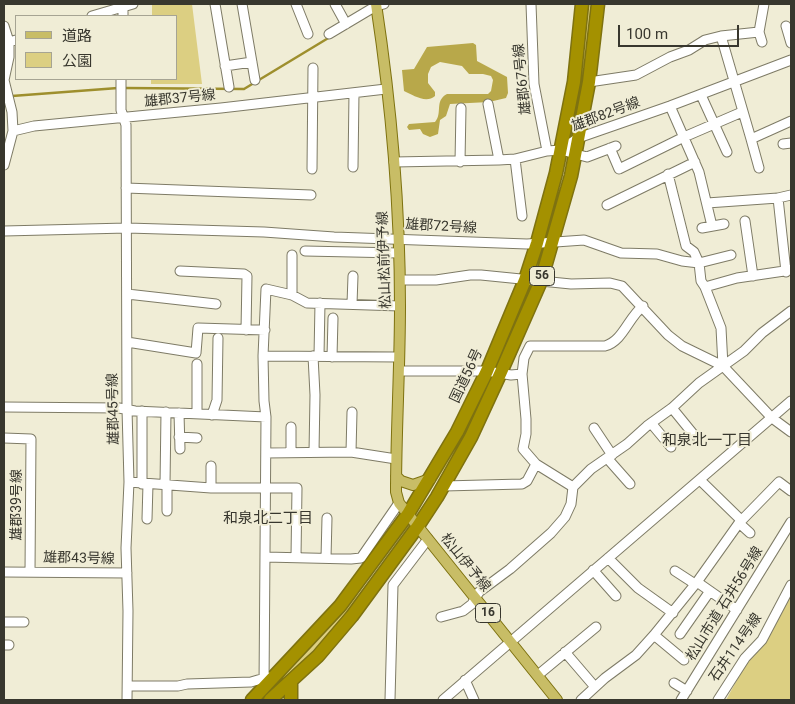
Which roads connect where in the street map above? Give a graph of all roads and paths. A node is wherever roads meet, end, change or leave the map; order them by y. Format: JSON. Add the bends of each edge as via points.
{"nodes":[{"id":1,"x":133,"y":4,"type":"edge"},
{"id":2,"x":215,"y":4,"type":"edge"},
{"id":3,"x":242,"y":4,"type":"edge"},
{"id":4,"x":296,"y":4,"type":"edge"},
{"id":5,"x":335,"y":4,"type":"edge"},
{"id":6,"x":378,"y":4,"type":"edge"},
{"id":7,"x":531,"y":4,"type":"edge"},
{"id":8,"x":582,"y":4,"type":"edge"},
{"id":9,"x":598,"y":4,"type":"edge"},
{"id":10,"x":764,"y":4,"type":"edge"},
{"id":11,"x":123,"y":9,"type":"edge"},
{"id":12,"x":96,"y":15,"type":"edge"},
{"id":13,"x":346,"y":24,"type":"junction"},
{"id":14,"x":4,"y":26,"type":"edge"},
{"id":15,"x":786,"y":26,"type":"dead end"},
{"id":16,"x":759,"y":32,"type":"junction"},
{"id":17,"x":308,"y":34,"type":"dead end"},
{"id":18,"x":329,"y":34,"type":"dead end"},
{"id":19,"x":721,"y":36,"type":"junction"},
{"id":20,"x":12,"y":41,"type":"edge"},
{"id":21,"x":762,"y":42,"type":"dead end"},
{"id":22,"x":791,"y":43,"type":"edge"},
{"id":23,"x":791,"y":60,"type":"edge"},
{"id":24,"x":252,"y":62,"type":"junction"},
{"id":25,"x":225,"y":66,"type":"junction"},
{"id":26,"x":313,"y":68,"type":"dead end"},
{"id":27,"x":121,"y":80,"type":"edge"},
{"id":28,"x":255,"y":80,"type":"dead end"},
{"id":29,"x":734,"y":81,"type":"junction"},
{"id":30,"x":589,"y":82,"type":"junction"},
{"id":31,"x":229,"y":87,"type":"dead end"},
{"id":32,"x":386,"y":89,"type":"junction"},
{"id":33,"x":354,"y":93,"type":"junction"},
{"id":34,"x":701,"y":95,"type":"junction"},
{"id":35,"x":314,"y":98,"type":"junction"},
{"id":36,"x":488,"y":104,"type":"dead end"},
{"id":37,"x":670,"y":106,"type":"junction"},
{"id":38,"x":461,"y":108,"type":"dead end"},
{"id":39,"x":742,"y":112,"type":"junction"},
{"id":40,"x":124,"y":118,"type":"junction"},
{"id":41,"x":791,"y":121,"type":"edge"},
{"id":42,"x":713,"y":124,"type":"junction"},
{"id":43,"x":13,"y":131,"type":"junction"},
{"id":44,"x":684,"y":137,"type":"junction"},
{"id":45,"x":578,"y":138,"type":"junction"},
{"id":46,"x":751,"y":139,"type":"junction"},
{"id":47,"x":561,"y":150,"type":"junction"},
{"id":48,"x":547,"y":151,"type":"junction"},
{"id":49,"x":727,"y":152,"type":"dead end"},
{"id":50,"x":575,"y":155,"type":"junction"},
{"id":51,"x":516,"y":159,"type":"junction"},
{"id":52,"x":500,"y":160,"type":"junction"},
{"id":53,"x":394,"y":162,"type":"junction"},
{"id":54,"x":460,"y":162,"type":"junction"},
{"id":55,"x":695,"y":162,"type":"junction"},
{"id":56,"x":4,"y":166,"type":"edge"},
{"id":57,"x":353,"y":168,"type":"dead end"},
{"id":58,"x":758,"y":168,"type":"dead end"},
{"id":59,"x":312,"y":169,"type":"dead end"},
{"id":60,"x":668,"y":174,"type":"junction"},
{"id":61,"x":126,"y":188,"type":"junction"},
{"id":62,"x":310,"y":195,"type":"dead end"},
{"id":63,"x":791,"y":195,"type":"edge"},
{"id":64,"x":778,"y":198,"type":"junction"},
{"id":65,"x":706,"y":203,"type":"junction"},
{"id":66,"x":607,"y":205,"type":"dead end"},
{"id":67,"x":522,"y":216,"type":"dead end"},
{"id":68,"x":745,"y":221,"type":"dead end"},
{"id":69,"x":724,"y":224,"type":"dead end"},
{"id":70,"x":712,"y":226,"type":"junction"},
{"id":71,"x":127,"y":228,"type":"junction"},
{"id":72,"x":702,"y":228,"type":"dead end"},
{"id":73,"x":4,"y":231,"type":"edge"},
{"id":74,"x":398,"y":239,"type":"junction"},
{"id":75,"x":552,"y":242,"type":"junction"},
{"id":76,"x":537,"y":243,"type":"junction"},
{"id":77,"x":305,"y":251,"type":"dead end"},
{"id":78,"x":399,"y":253,"type":"junction"},
{"id":79,"x":731,"y":255,"type":"dead end"},
{"id":80,"x":292,"y":256,"type":"dead end"},
{"id":81,"x":699,"y":263,"type":"junction"},
{"id":82,"x":180,"y":271,"type":"dead end"},
{"id":83,"x":789,"y":271,"type":"edge"},
{"id":84,"x":353,"y":276,"type":"dead end"},
{"id":85,"x":753,"y":276,"type":"junction"},
{"id":86,"x":400,"y":280,"type":"junction"},
{"id":87,"x":525,"y":280,"type":"junction"},
{"id":88,"x":540,"y":281,"type":"junction"},
{"id":89,"x":705,"y":287,"type":"junction"},
{"id":90,"x":127,"y":294,"type":"junction"},
{"id":91,"x":292,"y":294,"type":"junction"},
{"id":92,"x":320,"y":303,"type":"junction"},
{"id":93,"x":216,"y":304,"type":"dead end"},
{"id":94,"x":352,"y":304,"type":"junction"},
{"id":95,"x":400,"y":306,"type":"junction"},
{"id":96,"x":643,"y":306,"type":"junction"},
{"id":97,"x":791,"y":310,"type":"edge"},
{"id":98,"x":333,"y":318,"type":"dead end"},
{"id":99,"x":246,"y":330,"type":"junction"},
{"id":100,"x":265,"y":330,"type":"junction"},
{"id":101,"x":218,"y":338,"type":"dead end"},
{"id":102,"x":127,"y":342,"type":"junction"},
{"id":103,"x":264,"y":356,"type":"junction"},
{"id":104,"x":316,"y":356,"type":"junction"},
{"id":105,"x":332,"y":356,"type":"junction"},
{"id":106,"x":399,"y":357,"type":"junction"},
{"id":107,"x":197,"y":364,"type":"dead end"},
{"id":108,"x":723,"y":366,"type":"junction"},
{"id":109,"x":398,"y":371,"type":"junction"},
{"id":110,"x":488,"y":371,"type":"junction"},
{"id":111,"x":501,"y":372,"type":"junction"},
{"id":112,"x":522,"y":374,"type":"junction"},
{"id":113,"x":791,"y":401,"type":"edge"},
{"id":114,"x":4,"y":407,"type":"edge"},
{"id":115,"x":672,"y":408,"type":"junction"},
{"id":116,"x":127,"y":409,"type":"junction"},
{"id":117,"x":142,"y":411,"type":"junction"},
{"id":118,"x":166,"y":412,"type":"junction"},
{"id":119,"x":352,"y":412,"type":"dead end"},
{"id":120,"x":180,"y":413,"type":"junction"},
{"id":121,"x":197,"y":414,"type":"junction"},
{"id":122,"x":212,"y":415,"type":"junction"},
{"id":123,"x":266,"y":417,"type":"junction"},
{"id":124,"x":772,"y":418,"type":"junction"},
{"id":125,"x":651,"y":423,"type":"junction"},
{"id":126,"x":291,"y":426,"type":"dead end"},
{"id":127,"x":594,"y":428,"type":"dead end"},
{"id":128,"x":791,"y":432,"type":"edge"},
{"id":129,"x":694,"y":434,"type":"dead end"},
{"id":130,"x":4,"y":438,"type":"edge"},
{"id":131,"x":180,"y":438,"type":"junction"},
{"id":132,"x":197,"y":438,"type":"dead end"},
{"id":133,"x":672,"y":448,"type":"dead end"},
{"id":134,"x":180,"y":449,"type":"dead end"},
{"id":135,"x":292,"y":452,"type":"junction"},
{"id":136,"x":314,"y":452,"type":"junction"},
{"id":137,"x":351,"y":452,"type":"junction"},
{"id":138,"x":266,"y":453,"type":"junction"},
{"id":139,"x":610,"y":457,"type":"junction"},
{"id":140,"x":396,"y":459,"type":"junction"},
{"id":141,"x":536,"y":464,"type":"junction"},
{"id":142,"x":211,"y":466,"type":"dead end"},
{"id":143,"x":396,"y":476,"type":"junction"},
{"id":144,"x":430,"y":479,"type":"junction"},
{"id":145,"x":700,"y":480,"type":"junction"},
{"id":146,"x":129,"y":482,"type":"junction"},
{"id":147,"x":145,"y":484,"type":"junction"},
{"id":148,"x":630,"y":484,"type":"dead end"},
{"id":149,"x":166,"y":486,"type":"junction"},
{"id":150,"x":444,"y":486,"type":"junction"},
{"id":151,"x":573,"y":486,"type":"junction"},
{"id":152,"x":211,"y":488,"type":"junction"},
{"id":153,"x":266,"y":488,"type":"junction"},
{"id":154,"x":791,"y":490,"type":"edge"},
{"id":155,"x":399,"y":503,"type":"junction"},
{"id":156,"x":167,"y":511,"type":"dead end"},
{"id":157,"x":408,"y":514,"type":"junction"},
{"id":158,"x":326,"y":518,"type":"dead end"},
{"id":159,"x":147,"y":519,"type":"dead end"},
{"id":160,"x":740,"y":521,"type":"junction"},
{"id":161,"x":791,"y":522,"type":"edge"},
{"id":162,"x":418,"y":526,"type":"junction"},
{"id":163,"x":750,"y":533,"type":"dead end"},
{"id":164,"x":428,"y":539,"type":"junction"},
{"id":165,"x":265,"y":556,"type":"junction"},
{"id":166,"x":296,"y":557,"type":"junction"},
{"id":167,"x":326,"y":558,"type":"junction"},
{"id":168,"x":608,"y":558,"type":"junction"},
{"id":169,"x":593,"y":570,"type":"junction"},
{"id":170,"x":675,"y":571,"type":"dead end"},
{"id":171,"x":4,"y":572,"type":"edge"},
{"id":172,"x":30,"y":572,"type":"junction"},
{"id":173,"x":127,"y":573,"type":"junction"},
{"id":174,"x":696,"y":583,"type":"junction"},
{"id":175,"x":791,"y":585,"type":"edge"},
{"id":176,"x":710,"y":591,"type":"junction"},
{"id":177,"x":616,"y":596,"type":"dead end"},
{"id":178,"x":476,"y":597,"type":"junction"},
{"id":179,"x":737,"y":610,"type":"junction"},
{"id":180,"x":673,"y":613,"type":"junction"},
{"id":181,"x":441,"y":617,"type":"dead end"},
{"id":182,"x":10,"y":620,"type":"edge"},
{"id":183,"x":24,"y":622,"type":"dead end"},
{"id":184,"x":596,"y":627,"type":"dead end"},
{"id":185,"x":680,"y":634,"type":"dead end"},
{"id":186,"x":654,"y":636,"type":"junction"},
{"id":187,"x":511,"y":641,"type":"junction"},
{"id":188,"x":566,"y":652,"type":"junction"},
{"id":189,"x":684,"y":660,"type":"dead end"},
{"id":190,"x":266,"y":667,"type":"junction"},
{"id":191,"x":538,"y":675,"type":"junction"},
{"id":192,"x":254,"y":680,"type":"junction"},
{"id":193,"x":465,"y":680,"type":"junction"},
{"id":194,"x":291,"y":681,"type":"junction"},
{"id":195,"x":674,"y":682,"type":"dead end"},
{"id":196,"x":265,"y":684,"type":"junction"},
{"id":197,"x":128,"y":686,"type":"junction"},
{"id":198,"x":595,"y":687,"type":"junction"},
{"id":199,"x":687,"y":691,"type":"junction"},
{"id":200,"x":127,"y":700,"type":"edge"},
{"id":201,"x":252,"y":700,"type":"edge"},
{"id":202,"x":270,"y":700,"type":"edge"},
{"id":203,"x":291,"y":700,"type":"edge"},
{"id":204,"x":390,"y":700,"type":"edge"},
{"id":205,"x":443,"y":700,"type":"edge"},
{"id":206,"x":474,"y":700,"type":"edge"},
{"id":207,"x":557,"y":700,"type":"edge"},
{"id":208,"x":581,"y":700,"type":"edge"},
{"id":209,"x":682,"y":700,"type":"edge"},
{"id":210,"x":718,"y":700,"type":"edge"}],
"edges":[{"from":1,"to":11,"type":"street"},
{"from":2,"to":25,"type":"street"},
{"from":3,"to":24,"type":"street"},
{"from":4,"to":17,"type":"street"},
{"from":5,"to":13,"type":"street"},
{"from":6,"to":13,"type":"street"},
{"from":6,"to":32,"type":"main road","name":"松山松前伊予線"},
{"from":7,"to":48,"type":"street","name":"雄郡67号線","via":[[534,84]]},
{"from":8,"to":47,"type":"highway","name":"国道56号","number":"56","via":[[574,82]]},
{"from":9,"to":30,"type":"highway","number":"56"},
{"from":10,"to":16,"type":"street"},
{"from":11,"to":12,"type":"street"},
{"from":13,"to":18,"type":"street"},
{"from":14,"to":20,"type":"street"},
{"from":15,"to":22,"type":"street"},
{"from":16,"to":19,"type":"street"},
{"from":16,"to":21,"type":"street"},
{"from":19,"to":29,"type":"street"},
{"from":19,"to":30,"type":"street","via":[[705,40],[636,75]]},
{"from":20,"to":43,"type":"street","via":[[4,80]]},
{"from":23,"to":29,"type":"street","name":"雄郡82号線"},
{"from":24,"to":25,"type":"street"},
{"from":24,"to":28,"type":"street"},
{"from":25,"to":31,"type":"street"},
{"from":26,"to":35,"type":"street"},
{"from":27,"to":40,"type":"street","name":"雄郡45号線"},
{"from":29,"to":34,"type":"street","name":"雄郡82号線"},
{"from":29,"to":39,"type":"street"},
{"from":30,"to":45,"type":"highway","number":"56"},
{"from":32,"to":33,"type":"street","name":"雄郡37号線"},
{"from":32,"to":53,"type":"main road","name":"松山松前伊予線"},
{"from":33,"to":35,"type":"street","name":"雄郡37号線"},
{"from":33,"to":57,"type":"street"},
{"from":34,"to":37,"type":"street","name":"雄郡82号線"},
{"from":34,"to":42,"type":"street"},
{"from":35,"to":40,"type":"street","name":"雄郡37号線"},
{"from":35,"to":59,"type":"street"},
{"from":36,"to":52,"type":"street"},
{"from":37,"to":44,"type":"street"},
{"from":37,"to":45,"type":"street","name":"雄郡82号線"},
{"from":38,"to":54,"type":"street"},
{"from":39,"to":42,"type":"street"},
{"from":39,"to":46,"type":"street"},
{"from":40,"to":43,"type":"street","name":"雄郡37号線","via":[[56,123]]},
{"from":40,"to":61,"type":"street","name":"雄郡45号線"},
{"from":41,"to":46,"type":"street"},
{"from":42,"to":44,"type":"street"},
{"from":42,"to":49,"type":"street"},
{"from":43,"to":56,"type":"street"},
{"from":44,"to":50,"type":"street","via":[[619,169],[613,147],[586,157]]},
{"from":44,"to":55,"type":"street"},
{"from":45,"to":47,"type":"street","name":"雄郡82号線"},
{"from":45,"to":50,"type":"highway","number":"56"},
{"from":46,"to":58,"type":"street"},
{"from":47,"to":48,"type":"street"},
{"from":47,"to":50,"type":"street"},
{"from":47,"to":76,"type":"highway","name":"国道56号","number":"56"},
{"from":48,"to":51,"type":"street"},
{"from":50,"to":75,"type":"highway","number":"56"},
{"from":51,"to":52,"type":"street"},
{"from":51,"to":67,"type":"street"},
{"from":52,"to":54,"type":"street"},
{"from":53,"to":54,"type":"street"},
{"from":53,"to":74,"type":"main road","name":"松山松前伊予線"},
{"from":55,"to":60,"type":"street"},
{"from":55,"to":65,"type":"street"},
{"from":60,"to":66,"type":"street"},
{"from":60,"to":81,"type":"street","via":[[686,246],[694,252]]},
{"from":61,"to":62,"type":"street"},
{"from":61,"to":71,"type":"street","name":"雄郡45号線"},
{"from":63,"to":64,"type":"street"},
{"from":64,"to":65,"type":"street"},
{"from":64,"to":83,"type":"street"},
{"from":65,"to":70,"type":"street"},
{"from":68,"to":85,"type":"street"},
{"from":69,"to":70,"type":"street"},
{"from":70,"to":72,"type":"street"},
{"from":71,"to":73,"type":"street","name":"雄郡72号線"},
{"from":71,"to":74,"type":"street","name":"雄郡72号線"},
{"from":71,"to":90,"type":"street","name":"雄郡45号線"},
{"from":74,"to":76,"type":"street","name":"雄郡72号線"},
{"from":74,"to":78,"type":"main road","name":"松山松前伊予線"},
{"from":75,"to":76,"type":"street","name":"雄郡72号線"},
{"from":75,"to":81,"type":"street","name":"雄郡72号線","via":[[584,240],[621,253],[657,254]]},
{"from":75,"to":88,"type":"highway","number":"56"},
{"from":76,"to":87,"type":"highway","name":"国道56号","number":"56"},
{"from":77,"to":78,"type":"street"},
{"from":78,"to":86,"type":"main road","name":"松山松前伊予線"},
{"from":79,"to":81,"type":"street"},
{"from":80,"to":91,"type":"street"},
{"from":81,"to":89,"type":"street"},
{"from":82,"to":99,"type":"street","via":[[247,276]]},
{"from":83,"to":85,"type":"street"},
{"from":84,"to":94,"type":"street"},
{"from":85,"to":89,"type":"street"},
{"from":86,"to":87,"type":"street","via":[[476,275]]},
{"from":86,"to":95,"type":"main road","name":"松山松前伊予線"},
{"from":87,"to":88,"type":"street"},
{"from":87,"to":110,"type":"highway","name":"国道56号","number":"56"},
{"from":88,"to":96,"type":"street","via":[[610,283],[622,286]]},
{"from":88,"to":111,"type":"highway","number":"56"},
{"from":89,"to":108,"type":"street","via":[[721,328]]},
{"from":90,"to":93,"type":"street"},
{"from":90,"to":102,"type":"street","name":"雄郡45号線"},
{"from":91,"to":92,"type":"street","via":[[307,303]]},
{"from":91,"to":100,"type":"street","via":[[266,289]]},
{"from":92,"to":94,"type":"street"},
{"from":92,"to":104,"type":"street"},
{"from":94,"to":95,"type":"street"},
{"from":95,"to":106,"type":"main road","name":"松山松前伊予線"},
{"from":96,"to":108,"type":"street","via":[[682,346]]},
{"from":96,"to":112,"type":"street","via":[[635,312],[614,344],[530,346]]},
{"from":97,"to":108,"type":"street"},
{"from":98,"to":105,"type":"street"},
{"from":99,"to":100,"type":"street"},
{"from":99,"to":102,"type":"street","via":[[198,328],[196,353]]},
{"from":100,"to":103,"type":"street"},
{"from":101,"to":122,"type":"street","via":[[217,400]]},
{"from":102,"to":116,"type":"street","name":"雄郡45号線"},
{"from":103,"to":104,"type":"street"},
{"from":103,"to":123,"type":"street"},
{"from":104,"to":105,"type":"street"},
{"from":104,"to":136,"type":"street"},
{"from":105,"to":106,"type":"street"},
{"from":106,"to":109,"type":"main road","name":"松山松前伊予線"},
{"from":107,"to":121,"type":"street"},
{"from":108,"to":115,"type":"street"},
{"from":108,"to":124,"type":"street"},
{"from":109,"to":110,"type":"street"},
{"from":109,"to":140,"type":"main road","name":"松山松前伊予線"},
{"from":110,"to":111,"type":"street"},
{"from":110,"to":144,"type":"highway","name":"国道56号","number":"56"},
{"from":111,"to":112,"type":"street"},
{"from":111,"to":150,"type":"highway","number":"56"},
{"from":112,"to":141,"type":"street","via":[[526,419],[523,449]]},
{"from":113,"to":124,"type":"street"},
{"from":114,"to":116,"type":"street"},
{"from":115,"to":125,"type":"street"},
{"from":115,"to":129,"type":"street"},
{"from":116,"to":117,"type":"street"},
{"from":116,"to":146,"type":"street","name":"雄郡45号線"},
{"from":117,"to":118,"type":"street"},
{"from":117,"to":147,"type":"street"},
{"from":118,"to":120,"type":"street"},
{"from":118,"to":149,"type":"street"},
{"from":119,"to":137,"type":"street"},
{"from":120,"to":121,"type":"street"},
{"from":120,"to":131,"type":"street"},
{"from":121,"to":122,"type":"street"},
{"from":122,"to":123,"type":"street"},
{"from":123,"to":138,"type":"street"},
{"from":124,"to":128,"type":"street"},
{"from":124,"to":145,"type":"street"},
{"from":125,"to":133,"type":"street"},
{"from":125,"to":139,"type":"street"},
{"from":126,"to":135,"type":"street"},
{"from":127,"to":139,"type":"street"},
{"from":130,"to":172,"type":"street","name":"雄郡39号線","via":[[31,439]]},
{"from":131,"to":132,"type":"street"},
{"from":131,"to":134,"type":"street"},
{"from":135,"to":136,"type":"street"},
{"from":135,"to":138,"type":"street"},
{"from":136,"to":137,"type":"street"},
{"from":137,"to":140,"type":"street"},
{"from":138,"to":153,"type":"street"},
{"from":139,"to":148,"type":"street"},
{"from":139,"to":151,"type":"street"},
{"from":140,"to":143,"type":"main road","name":"松山松前伊予線"},
{"from":141,"to":150,"type":"street","via":[[522,484]]},
{"from":141,"to":151,"type":"street"},
{"from":142,"to":152,"type":"street"},
{"from":143,"to":144,"type":"main road","via":[[413,485]]},
{"from":143,"to":155,"type":"main road","name":"松山松前伊予線"},
{"from":144,"to":157,"type":"highway","name":"国道56号","number":"56"},
{"from":145,"to":160,"type":"street"},
{"from":145,"to":168,"type":"street"},
{"from":146,"to":147,"type":"street"},
{"from":146,"to":173,"type":"street","name":"雄郡45号線"},
{"from":147,"to":149,"type":"street"},
{"from":147,"to":159,"type":"street"},
{"from":149,"to":152,"type":"street"},
{"from":149,"to":156,"type":"street"},
{"from":150,"to":162,"type":"highway","number":"56"},
{"from":151,"to":178,"type":"street","via":[[565,516],[551,534]]},
{"from":152,"to":153,"type":"street"},
{"from":153,"to":165,"type":"street"},
{"from":153,"to":166,"type":"street","via":[[297,488]]},
{"from":154,"to":160,"type":"street","via":[[779,482]]},
{"from":155,"to":157,"type":"main road"},
{"from":155,"to":167,"type":"street","via":[[361,558]]},
{"from":157,"to":162,"type":"main road","name":"松山伊予線","number":"16"},
{"from":157,"to":196,"type":"highway","name":"国道56号","number":"56","via":[[340,606]]},
{"from":158,"to":167,"type":"street"},
{"from":160,"to":163,"type":"street"},
{"from":160,"to":174,"type":"street"},
{"from":161,"to":179,"type":"street","name":"松山市道 石井56号線"},
{"from":162,"to":164,"type":"main road","name":"松山伊予線","number":"16"},
{"from":162,"to":194,"type":"highway","number":"56","via":[[352,616],[318,656]]},
{"from":164,"to":178,"type":"main road","name":"松山伊予線","number":"16"},
{"from":164,"to":204,"type":"street","via":[[393,585]]},
{"from":165,"to":166,"type":"street"},
{"from":165,"to":190,"type":"street"},
{"from":166,"to":167,"type":"street"},
{"from":168,"to":169,"type":"street"},
{"from":168,"to":180,"type":"street","via":[[638,588]]},
{"from":169,"to":177,"type":"street"},
{"from":169,"to":187,"type":"street"},
{"from":170,"to":174,"type":"street"},
{"from":171,"to":172,"type":"street"},
{"from":172,"to":173,"type":"street","name":"雄郡43号線"},
{"from":173,"to":197,"type":"street","name":"雄郡45号線"},
{"from":174,"to":176,"type":"street"},
{"from":174,"to":180,"type":"street"},
{"from":175,"to":210,"type":"street","name":"石井114号線","via":[[762,640],[745,658]]},
{"from":176,"to":179,"type":"street"},
{"from":176,"to":185,"type":"street"},
{"from":178,"to":181,"type":"street","via":[[463,611]]},
{"from":178,"to":187,"type":"main road","name":"松山伊予線","number":"16"},
{"from":179,"to":199,"type":"street","name":"松山市道 石井56号線"},
{"from":180,"to":186,"type":"street"},
{"from":182,"to":183,"type":"street"},
{"from":184,"to":188,"type":"street"},
{"from":186,"to":189,"type":"street"},
{"from":186,"to":198,"type":"street","via":[[636,655]]},
{"from":187,"to":191,"type":"main road","name":"松山伊予線","number":"16"},
{"from":187,"to":193,"type":"street"},
{"from":188,"to":191,"type":"street"},
{"from":188,"to":198,"type":"street"},
{"from":190,"to":192,"type":"street"},
{"from":190,"to":196,"type":"street"},
{"from":191,"to":207,"type":"main road","name":"松山伊予線","number":"16"},
{"from":192,"to":196,"type":"street"},
{"from":192,"to":197,"type":"street"},
{"from":193,"to":205,"type":"street"},
{"from":193,"to":206,"type":"street"},
{"from":194,"to":202,"type":"highway","number":"56"},
{"from":194,"to":203,"type":"highway"},
{"from":195,"to":199,"type":"street"},
{"from":196,"to":201,"type":"highway","name":"国道56号","number":"56"},
{"from":197,"to":200,"type":"street","name":"雄郡45号線"},
{"from":198,"to":208,"type":"street"},
{"from":199,"to":209,"type":"street","name":"松山市道 石井56号線"}]}
